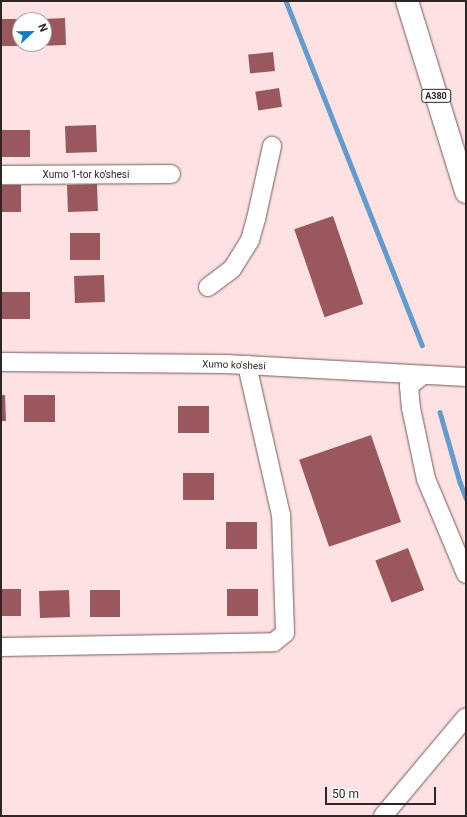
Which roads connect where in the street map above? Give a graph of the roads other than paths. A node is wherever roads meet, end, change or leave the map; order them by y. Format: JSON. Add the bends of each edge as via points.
{"nodes":[{"id":1,"x":407,"y":1,"type":"edge"},
{"id":2,"x":272,"y":146,"type":"dead end"},
{"id":3,"x":171,"y":174,"type":"dead end"},
{"id":4,"x":1,"y":175,"type":"edge"},
{"id":5,"x":466,"y":192,"type":"edge"},
{"id":6,"x":208,"y":287,"type":"dead end"},
{"id":7,"x":1,"y":362,"type":"edge"},
{"id":8,"x":247,"y":365,"type":"junction"},
{"id":9,"x":423,"y":375,"type":"junction"},
{"id":10,"x":466,"y":377,"type":"edge"},
{"id":11,"x":466,"y":574,"type":"edge"},
{"id":12,"x":1,"y":646,"type":"edge"},
{"id":13,"x":466,"y":716,"type":"edge"},
{"id":14,"x":382,"y":816,"type":"edge"}],
"edges":[{"from":1,"to":5,"type":"highway","number":"A380"},
{"from":2,"to":6,"type":"street","via":[[250,240],[232,269]]},
{"from":3,"to":4,"type":"street","name":"Xumo 1-tor ko'shesi"},
{"from":7,"to":8,"type":"street","name":"Xumo ko'shesi"},
{"from":8,"to":9,"type":"street","name":"Xumo ko'shesi"},
{"from":8,"to":12,"type":"street","via":[[281,516],[285,633],[274,642]]},
{"from":9,"to":10,"type":"street","name":"Xumo ko'shesi"},
{"from":9,"to":11,"type":"street","via":[[409,386],[426,479]]},
{"from":13,"to":14,"type":"street"}]}
